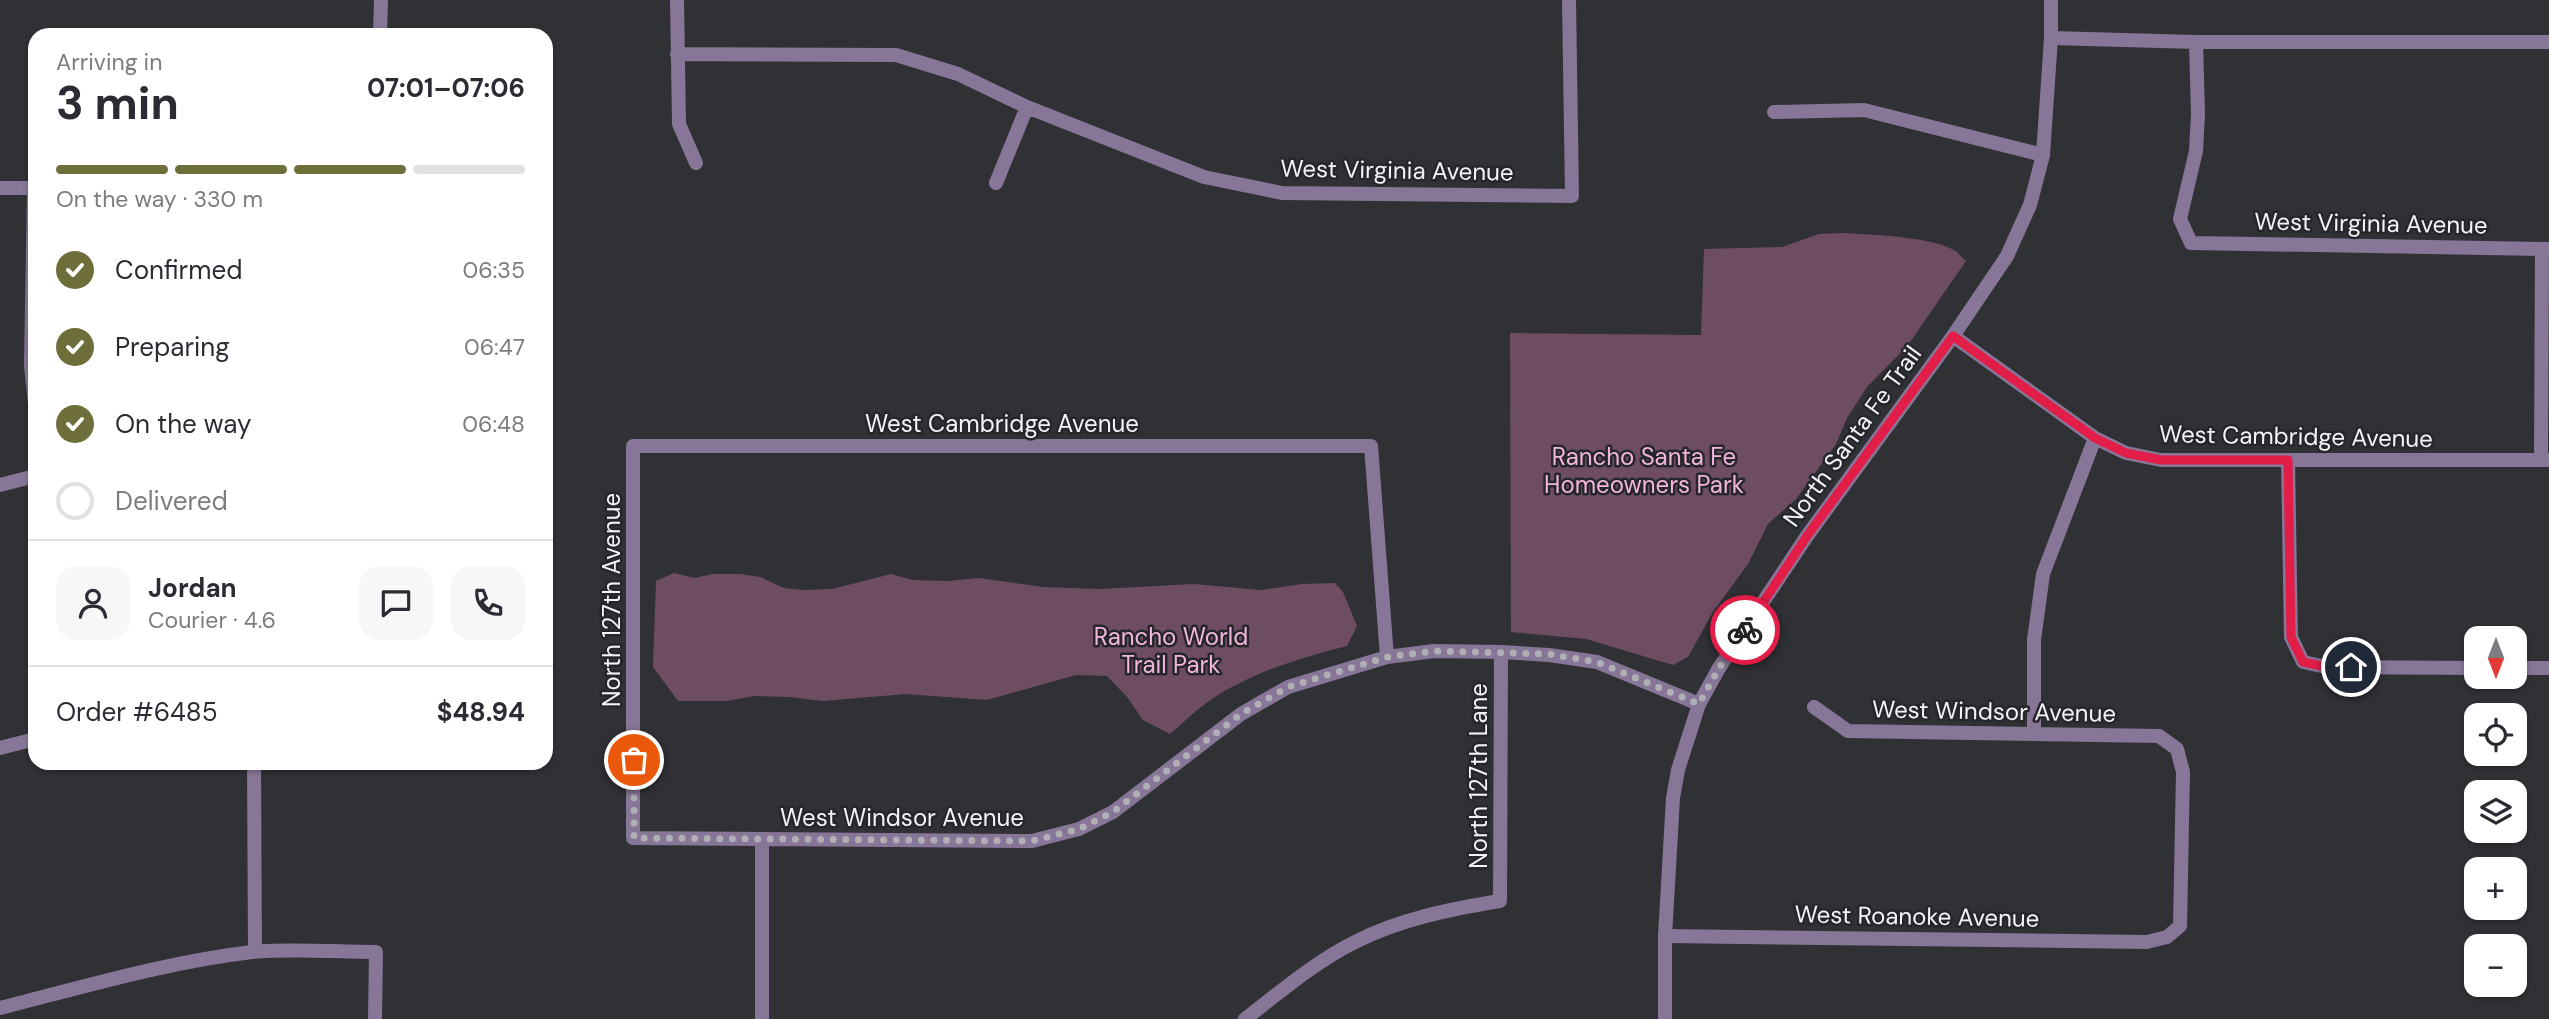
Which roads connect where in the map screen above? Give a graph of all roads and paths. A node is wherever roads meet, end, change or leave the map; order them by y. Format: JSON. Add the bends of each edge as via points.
{"nodes":[{"id":1,"x":381,"y":0,"type":"edge"},
{"id":2,"x":677,"y":0,"type":"edge"},
{"id":3,"x":1569,"y":0,"type":"edge"},
{"id":4,"x":2051,"y":0,"type":"edge"},
{"id":5,"x":380,"y":28,"type":"edge"},
{"id":6,"x":2051,"y":38,"type":"junction"},
{"id":7,"x":2196,"y":42,"type":"junction"},
{"id":8,"x":2549,"y":42,"type":"edge"},
{"id":9,"x":677,"y":54,"type":"junction"},
{"id":10,"x":1027,"y":107,"type":"junction"},
{"id":11,"x":1774,"y":112,"type":"dead end"},
{"id":12,"x":2043,"y":155,"type":"junction"},
{"id":13,"x":696,"y":163,"type":"dead end"},
{"id":14,"x":996,"y":183,"type":"dead end"},
{"id":15,"x":0,"y":188,"type":"edge"},
{"id":16,"x":28,"y":188,"type":"edge"},
{"id":17,"x":2546,"y":249,"type":"edge"},
{"id":18,"x":1953,"y":336,"type":"junction"},
{"id":19,"x":2095,"y":438,"type":"junction"},
{"id":20,"x":634,"y":446,"type":"joint"},
{"id":21,"x":2288,"y":460,"type":"junction"},
{"id":22,"x":2545,"y":460,"type":"edge"},
{"id":23,"x":28,"y":478,"type":"edge"},
{"id":24,"x":0,"y":485,"type":"edge"},
{"id":25,"x":1501,"y":652,"type":"junction"},
{"id":26,"x":1387,"y":657,"type":"junction"},
{"id":27,"x":2464,"y":668,"type":"edge"},
{"id":28,"x":2527,"y":668,"type":"edge"},
{"id":29,"x":2549,"y":668,"type":"edge"},
{"id":30,"x":1699,"y":704,"type":"junction"},
{"id":31,"x":1814,"y":706,"type":"dead end"},
{"id":32,"x":2034,"y":733,"type":"junction"},
{"id":33,"x":28,"y":741,"type":"edge"},
{"id":34,"x":0,"y":748,"type":"edge"},
{"id":35,"x":254,"y":770,"type":"edge"},
{"id":36,"x":634,"y":838,"type":"joint"},
{"id":37,"x":762,"y":840,"type":"junction"},
{"id":38,"x":1665,"y":936,"type":"junction"},
{"id":39,"x":2167,"y":937,"type":"joint"},
{"id":40,"x":255,"y":952,"type":"junction"},
{"id":41,"x":0,"y":1008,"type":"edge"},
{"id":42,"x":375,"y":1019,"type":"edge"},
{"id":43,"x":762,"y":1019,"type":"edge"},
{"id":44,"x":1245,"y":1019,"type":"edge"},
{"id":45,"x":1665,"y":1019,"type":"edge"}],
"edges":[{"from":1,"to":5,"type":"street"},
{"from":2,"to":9,"type":"street"},
{"from":3,"to":10,"type":"street","name":"West Virginia Avenue","via":[[1572,195],[1282,193],[1204,177]]},
{"from":4,"to":6,"type":"street","name":"North Santa Fe Trail"},
{"from":6,"to":7,"type":"street"},
{"from":6,"to":12,"type":"street","name":"North Santa Fe Trail"},
{"from":7,"to":8,"type":"street"},
{"from":7,"to":17,"type":"street","name":"West Virginia Avenue","via":[[2196,150],[2180,219],[2191,243]]},
{"from":9,"to":10,"type":"street","name":"West Virginia Avenue","via":[[896,55],[958,75]]},
{"from":9,"to":13,"type":"street","via":[[680,124]]},
{"from":10,"to":14,"type":"street"},
{"from":11,"to":12,"type":"street","via":[[1864,110]]},
{"from":12,"to":18,"type":"street","name":"North Santa Fe Trail","via":[[2029,205],[2007,256]]},
{"from":15,"to":16,"type":"street"},
{"from":17,"to":22,"type":"street"},
{"from":18,"to":19,"type":"street","name":"West Cambridge Avenue"},
{"from":18,"to":30,"type":"street","name":"North Santa Fe Trail","via":[[1807,536]]},
{"from":19,"to":21,"type":"street","name":"West Cambridge Avenue","via":[[2126,453],[2161,460]]},
{"from":19,"to":32,"type":"street","via":[[2043,574],[2034,640]]},
{"from":20,"to":26,"type":"street","name":"West Cambridge Avenue","via":[[1371,446]]},
{"from":20,"to":36,"type":"street","name":"North 127th Avenue"},
{"from":21,"to":22,"type":"street","name":"West Cambridge Avenue"},
{"from":21,"to":27,"type":"street","via":[[2291,637],[2303,662],[2326,667]]},
{"from":23,"to":24,"type":"street"},
{"from":25,"to":26,"type":"street","name":"West Windsor Avenue","via":[[1434,651]]},
{"from":25,"to":30,"type":"street","name":"West Windsor Avenue","via":[[1597,662]]},
{"from":25,"to":44,"type":"street","name":"North 127th Lane","via":[[1500,901],[1423,916],[1357,941]]},
{"from":26,"to":37,"type":"street","name":"West Windsor Avenue","via":[[1288,687],[1241,714],[1113,812],[1079,829],[1032,841]]},
{"from":28,"to":29,"type":"street"},
{"from":30,"to":38,"type":"street","name":"North Santa Fe Trail","via":[[1672,799]]},
{"from":31,"to":32,"type":"street","name":"West Windsor Avenue","via":[[1848,731]]},
{"from":32,"to":39,"type":"street","name":"West Windsor Avenue","via":[[2159,736],[2177,749],[2183,772],[2180,926]]},
{"from":33,"to":34,"type":"street"},
{"from":35,"to":40,"type":"street"},
{"from":36,"to":37,"type":"street","name":"West Windsor Avenue"},
{"from":37,"to":43,"type":"street"},
{"from":38,"to":39,"type":"street","name":"West Roanoke Avenue","via":[[2147,942]]},
{"from":38,"to":45,"type":"street","name":"North Santa Fe Trail"},
{"from":40,"to":41,"type":"street","via":[[166,967]]},
{"from":40,"to":42,"type":"street","via":[[376,952]]}]}
